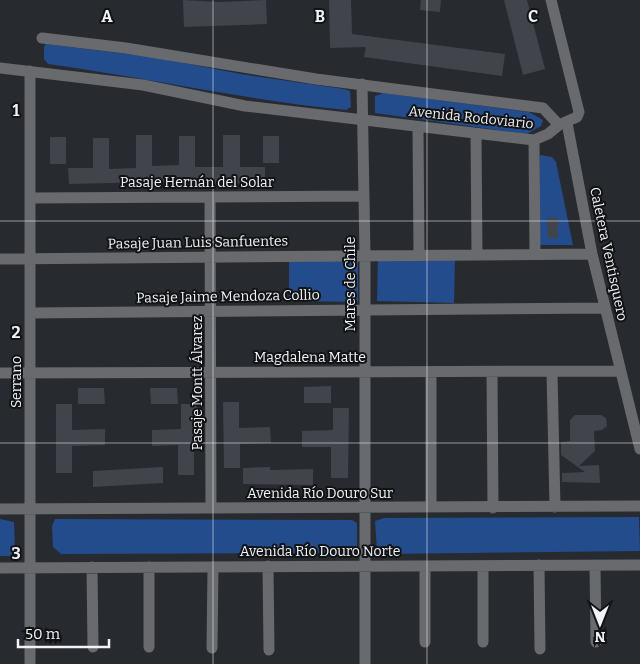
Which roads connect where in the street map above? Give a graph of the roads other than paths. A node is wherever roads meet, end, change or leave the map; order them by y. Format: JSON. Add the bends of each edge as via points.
{"nodes":[{"id":1,"x":551,"y":0,"type":"edge"},
{"id":2,"x":42,"y":38,"type":"dead end"},
{"id":3,"x":0,"y":68,"type":"edge"},
{"id":4,"x":30,"y":71,"type":"junction"},
{"id":5,"x":362,"y":84,"type":"junction"},
{"id":6,"x":363,"y":120,"type":"junction"},
{"id":7,"x":563,"y":124,"type":"junction"},
{"id":8,"x":418,"y":127,"type":"junction"},
{"id":9,"x":476,"y":134,"type":"junction"},
{"id":10,"x":534,"y":140,"type":"junction"},
{"id":11,"x":364,"y":196,"type":"junction"},
{"id":12,"x":210,"y":197,"type":"junction"},
{"id":13,"x":30,"y":198,"type":"junction"},
{"id":14,"x":419,"y":254,"type":"junction"},
{"id":15,"x":477,"y":254,"type":"junction"},
{"id":16,"x":535,"y":254,"type":"junction"},
{"id":17,"x":592,"y":254,"type":"junction"},
{"id":18,"x":365,"y":255,"type":"junction"},
{"id":19,"x":211,"y":257,"type":"junction"},
{"id":20,"x":0,"y":259,"type":"edge"},
{"id":21,"x":30,"y":259,"type":"junction"},
{"id":22,"x":605,"y":308,"type":"junction"},
{"id":23,"x":365,"y":309,"type":"junction"},
{"id":24,"x":212,"y":311,"type":"junction"},
{"id":25,"x":30,"y":312,"type":"junction"},
{"id":26,"x":620,"y":371,"type":"junction"},
{"id":27,"x":212,"y":372,"type":"junction"},
{"id":28,"x":365,"y":372,"type":"junction"},
{"id":29,"x":431,"y":372,"type":"junction"},
{"id":30,"x":492,"y":372,"type":"junction"},
{"id":31,"x":552,"y":372,"type":"junction"},
{"id":32,"x":0,"y":373,"type":"edge"},
{"id":33,"x":31,"y":373,"type":"junction"},
{"id":34,"x":640,"y":450,"type":"edge"},
{"id":35,"x":640,"y":506,"type":"edge"},
{"id":36,"x":366,"y":507,"type":"junction"},
{"id":37,"x":431,"y":507,"type":"junction"},
{"id":38,"x":555,"y":507,"type":"junction"},
{"id":39,"x":30,"y":508,"type":"junction"},
{"id":40,"x":211,"y":508,"type":"junction"},
{"id":41,"x":493,"y":508,"type":"junction"},
{"id":42,"x":0,"y":509,"type":"edge"},
{"id":43,"x":539,"y":565,"type":"junction"},
{"id":44,"x":595,"y":565,"type":"junction"},
{"id":45,"x":640,"y":565,"type":"edge"},
{"id":46,"x":268,"y":566,"type":"junction"},
{"id":47,"x":366,"y":566,"type":"junction"},
{"id":48,"x":425,"y":566,"type":"junction"},
{"id":49,"x":483,"y":566,"type":"junction"},
{"id":50,"x":30,"y":567,"type":"junction"},
{"id":51,"x":92,"y":567,"type":"junction"},
{"id":52,"x":149,"y":567,"type":"junction"},
{"id":53,"x":213,"y":567,"type":"junction"},
{"id":54,"x":0,"y":568,"type":"edge"},
{"id":55,"x":426,"y":642,"type":"dead end"},
{"id":56,"x":483,"y":642,"type":"dead end"},
{"id":57,"x":596,"y":642,"type":"dead end"},
{"id":58,"x":93,"y":647,"type":"dead end"},
{"id":59,"x":149,"y":647,"type":"dead end"},
{"id":60,"x":212,"y":648,"type":"dead end"},
{"id":61,"x":540,"y":649,"type":"dead end"},
{"id":62,"x":269,"y":650,"type":"dead end"},
{"id":63,"x":30,"y":664,"type":"edge"},
{"id":64,"x":365,"y":664,"type":"edge"}],
"edges":[{"from":1,"to":7,"type":"street","via":[[579,112],[577,117]]},
{"from":2,"to":5,"type":"street","name":"Avenida Rodoviario"},
{"from":3,"to":4,"type":"street","name":"Avenida Rodoviario"},
{"from":4,"to":6,"type":"street","name":"Avenida Rodoviario","via":[[128,83],[232,104]]},
{"from":4,"to":13,"type":"street","name":"Serrano"},
{"from":5,"to":6,"type":"street","name":"Mares de Chile"},
{"from":5,"to":7,"type":"street","name":"Avenida Rodoviario","via":[[543,108]]},
{"from":6,"to":8,"type":"street","name":"Avenida Rodoviario"},
{"from":6,"to":11,"type":"street","name":"Mares de Chile"},
{"from":7,"to":10,"type":"street","name":"Avenida Rodoviario"},
{"from":7,"to":17,"type":"street","name":"Caletera Ventisquero"},
{"from":8,"to":9,"type":"street","name":"Avenida Rodoviario"},
{"from":8,"to":14,"type":"street"},
{"from":9,"to":10,"type":"street","name":"Avenida Rodoviario"},
{"from":9,"to":15,"type":"street"},
{"from":10,"to":16,"type":"street"},
{"from":11,"to":12,"type":"street","name":"Pasaje Hernán del Solar"},
{"from":11,"to":18,"type":"street","name":"Mares de Chile"},
{"from":12,"to":13,"type":"street","name":"Pasaje Hernán del Solar"},
{"from":12,"to":19,"type":"street","name":"Pasaje Montt Álvarez"},
{"from":13,"to":21,"type":"street","name":"Serrano"},
{"from":14,"to":15,"type":"street","name":"Pasaje Juan Luis Sanfuentes"},
{"from":14,"to":18,"type":"street","name":"Pasaje Juan Luis Sanfuentes"},
{"from":15,"to":16,"type":"street","name":"Pasaje Juan Luis Sanfuentes"},
{"from":16,"to":17,"type":"street","name":"Pasaje Juan Luis Sanfuentes"},
{"from":17,"to":22,"type":"street","name":"Caletera Ventisquero"},
{"from":18,"to":19,"type":"street","name":"Pasaje Juan Luis Sanfuentes"},
{"from":18,"to":23,"type":"street","name":"Mares de Chile"},
{"from":19,"to":21,"type":"street","name":"Pasaje Juan Luis Sanfuentes"},
{"from":19,"to":24,"type":"street","name":"Pasaje Montt Álvarez"},
{"from":20,"to":21,"type":"street","name":"Pasaje Juan Luis Sanfuentes"},
{"from":21,"to":25,"type":"street","name":"Serrano"},
{"from":22,"to":23,"type":"street","name":"Pasaje Jaime Mendoza Collio"},
{"from":22,"to":26,"type":"street","name":"Caletera Ventisquero"},
{"from":23,"to":24,"type":"street","name":"Pasaje Jaime Mendoza Collio"},
{"from":23,"to":28,"type":"street","name":"Mares de Chile"},
{"from":24,"to":25,"type":"street","name":"Pasaje Jaime Mendoza Collio"},
{"from":24,"to":27,"type":"street","name":"Pasaje Montt Álvarez"},
{"from":25,"to":33,"type":"street","name":"Serrano"},
{"from":26,"to":31,"type":"street","name":"Magdalena Matte"},
{"from":26,"to":34,"type":"street","name":"Caletera Ventisquero"},
{"from":27,"to":28,"type":"street","name":"Magdalena Matte"},
{"from":27,"to":33,"type":"street","name":"Magdalena Matte"},
{"from":27,"to":40,"type":"street","name":"Pasaje Montt Álvarez"},
{"from":28,"to":29,"type":"street","name":"Magdalena Matte"},
{"from":28,"to":36,"type":"street","name":"Mares de Chile"},
{"from":29,"to":30,"type":"street","name":"Magdalena Matte"},
{"from":29,"to":37,"type":"street"},
{"from":30,"to":31,"type":"street","name":"Magdalena Matte"},
{"from":30,"to":41,"type":"street"},
{"from":31,"to":38,"type":"street"},
{"from":32,"to":33,"type":"street","name":"Magdalena Matte"},
{"from":33,"to":39,"type":"street","name":"Serrano"},
{"from":35,"to":38,"type":"street","name":"Avenida Río Douro Sur"},
{"from":36,"to":37,"type":"street","name":"Avenida Río Douro Sur"},
{"from":36,"to":40,"type":"street","name":"Avenida Río Douro Sur"},
{"from":36,"to":47,"type":"street","name":"Mares de Chile"},
{"from":37,"to":41,"type":"street","name":"Avenida Río Douro Sur"},
{"from":38,"to":41,"type":"street","name":"Avenida Río Douro Sur"},
{"from":39,"to":40,"type":"street","name":"Avenida Río Douro Sur"},
{"from":39,"to":42,"type":"street","name":"Avenida Río Douro Sur"},
{"from":39,"to":50,"type":"street","name":"Serrano"},
{"from":43,"to":44,"type":"street","name":"Avenida Río Douro Norte"},
{"from":43,"to":49,"type":"street","name":"Avenida Río Douro Norte"},
{"from":43,"to":61,"type":"street"},
{"from":44,"to":45,"type":"street","name":"Avenida Río Douro Norte"},
{"from":44,"to":57,"type":"street"},
{"from":46,"to":47,"type":"street","name":"Avenida Río Douro Norte"},
{"from":46,"to":53,"type":"street","name":"Avenida Río Douro Norte"},
{"from":46,"to":62,"type":"street"},
{"from":47,"to":48,"type":"street","name":"Avenida Río Douro Norte"},
{"from":47,"to":64,"type":"street","name":"Mares de Chile"},
{"from":48,"to":49,"type":"street","name":"Avenida Río Douro Norte"},
{"from":48,"to":55,"type":"street"},
{"from":49,"to":56,"type":"street"},
{"from":50,"to":51,"type":"street","name":"Avenida Río Douro Norte"},
{"from":50,"to":54,"type":"street","name":"Avenida Río Douro Norte"},
{"from":50,"to":63,"type":"street","name":"Serrano"},
{"from":51,"to":52,"type":"street","name":"Avenida Río Douro Norte"},
{"from":51,"to":58,"type":"street"},
{"from":52,"to":53,"type":"street","name":"Avenida Río Douro Norte"},
{"from":52,"to":59,"type":"street"},
{"from":53,"to":60,"type":"street"}]}
